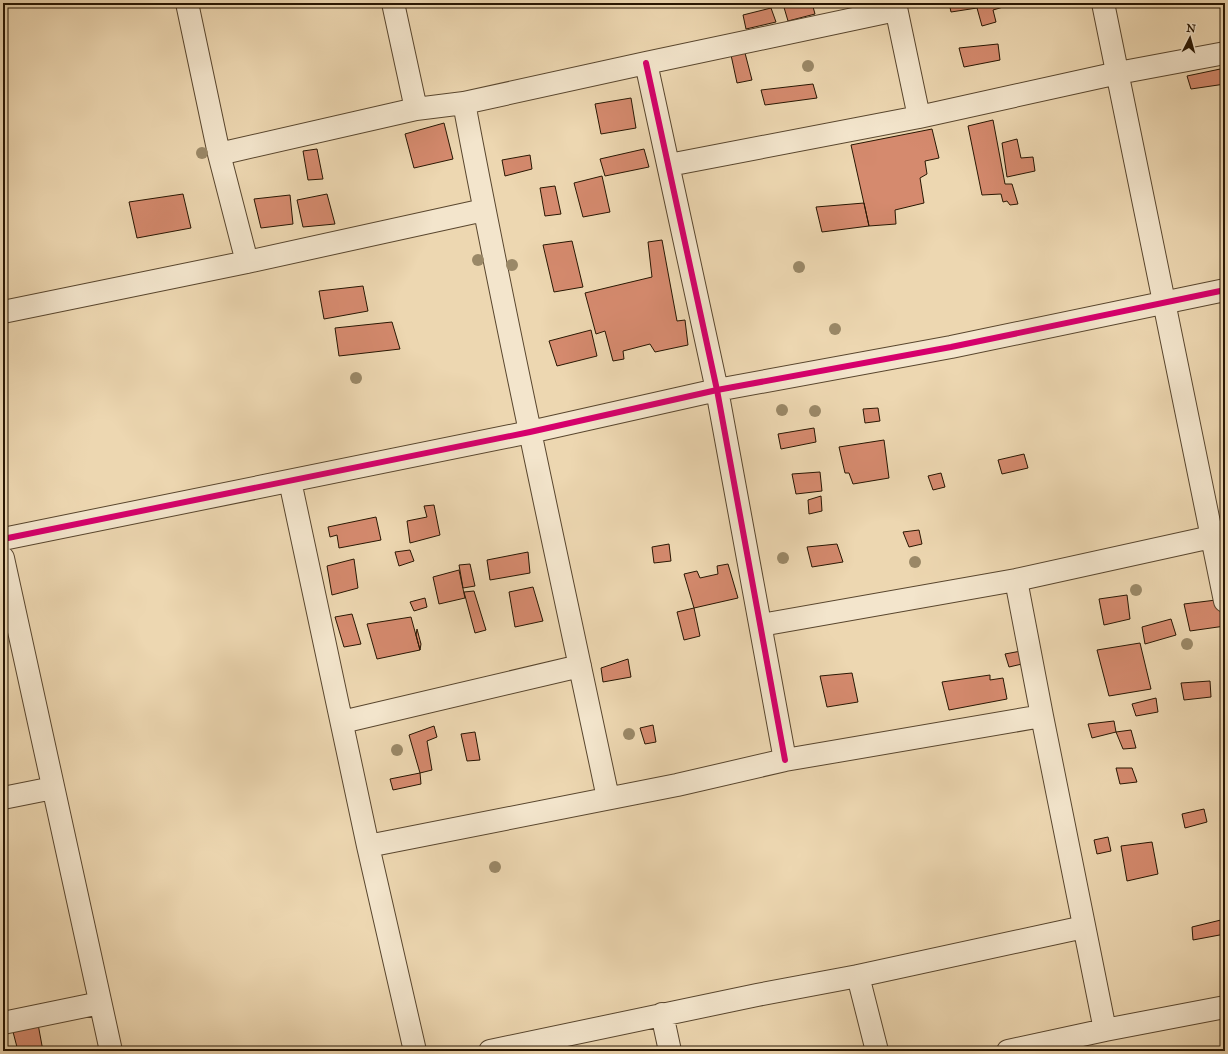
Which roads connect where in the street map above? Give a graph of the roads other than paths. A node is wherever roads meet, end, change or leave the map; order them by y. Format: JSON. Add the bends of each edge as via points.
{"nodes":[{"id":1,"x":187,"y":3,"type":"edge"},
{"id":2,"x":393,"y":3,"type":"edge"},
{"id":3,"x":1103,"y":3,"type":"edge"},
{"id":4,"x":895,"y":6,"type":"edge"},
{"id":5,"x":1225,"y":53,"type":"edge"},
{"id":6,"x":646,"y":63,"type":"junction"},
{"id":7,"x":1118,"y":73,"type":"junction"},
{"id":8,"x":464,"y":103,"type":"junction"},
{"id":9,"x":416,"y":109,"type":"junction"},
{"id":10,"x":919,"y":117,"type":"junction"},
{"id":11,"x":219,"y":154,"type":"junction"},
{"id":12,"x":669,"y":165,"type":"junction"},
{"id":13,"x":484,"y":210,"type":"junction"},
{"id":14,"x":247,"y":262,"type":"junction"},
{"id":15,"x":1225,"y":290,"type":"edge"},
{"id":16,"x":1164,"y":302,"type":"junction"},
{"id":17,"x":3,"y":312,"type":"edge"},
{"id":18,"x":717,"y":390,"type":"junction"},
{"id":19,"x":530,"y":432,"type":"junction"},
{"id":20,"x":290,"y":481,"type":"junction"},
{"id":21,"x":1218,"y":535,"type":"edge"},
{"id":22,"x":3,"y":539,"type":"edge"},
{"id":23,"x":3,"y":558,"type":"edge"},
{"id":24,"x":1016,"y":580,"type":"junction"},
{"id":25,"x":1225,"y":601,"type":"edge"},
{"id":26,"x":761,"y":625,"type":"junction"},
{"id":27,"x":580,"y":666,"type":"junction"},
{"id":28,"x":1042,"y":716,"type":"junction"},
{"id":29,"x":342,"y":722,"type":"junction"},
{"id":30,"x":786,"y":760,"type":"junction"},
{"id":31,"x":53,"y":788,"type":"junction"},
{"id":32,"x":3,"y":798,"type":"edge"},
{"id":33,"x":608,"y":798,"type":"junction"},
{"id":34,"x":368,"y":846,"type":"junction"},
{"id":35,"x":1084,"y":927,"type":"junction"},
{"id":36,"x":858,"y":976,"type":"junction"},
{"id":37,"x":100,"y":1003,"type":"junction"},
{"id":38,"x":1225,"y":1007,"type":"edge"},
{"id":39,"x":662,"y":1014,"type":"junction"},
{"id":40,"x":3,"y":1023,"type":"edge"},
{"id":41,"x":1105,"y":1030,"type":"junction"},
{"id":42,"x":111,"y":1051,"type":"edge"},
{"id":43,"x":415,"y":1051,"type":"edge"},
{"id":44,"x":490,"y":1051,"type":"edge"},
{"id":45,"x":670,"y":1051,"type":"edge"},
{"id":46,"x":877,"y":1051,"type":"edge"},
{"id":47,"x":1008,"y":1051,"type":"edge"}],
"edges":[{"from":1,"to":11,"type":"street"},
{"from":2,"to":9,"type":"street"},
{"from":3,"to":7,"type":"street"},
{"from":4,"to":6,"type":"street"},
{"from":4,"to":10,"type":"street"},
{"from":5,"to":7,"type":"street"},
{"from":6,"to":8,"type":"street"},
{"from":6,"to":12,"type":"street"},
{"from":7,"to":10,"type":"street"},
{"from":7,"to":16,"type":"street"},
{"from":8,"to":9,"type":"street"},
{"from":8,"to":13,"type":"street"},
{"from":9,"to":11,"type":"street"},
{"from":10,"to":12,"type":"street"},
{"from":11,"to":14,"type":"street"},
{"from":12,"to":18,"type":"street"},
{"from":13,"to":14,"type":"street"},
{"from":13,"to":19,"type":"street"},
{"from":14,"to":17,"type":"street"},
{"from":15,"to":16,"type":"street"},
{"from":16,"to":18,"type":"street","via":[[951,347]]},
{"from":16,"to":21,"type":"street"},
{"from":18,"to":19,"type":"street"},
{"from":18,"to":26,"type":"street"},
{"from":19,"to":20,"type":"street"},
{"from":19,"to":27,"type":"street"},
{"from":20,"to":22,"type":"street"},
{"from":20,"to":29,"type":"street"},
{"from":21,"to":24,"type":"street"},
{"from":21,"to":25,"type":"street"},
{"from":23,"to":31,"type":"street"},
{"from":24,"to":26,"type":"street"},
{"from":24,"to":28,"type":"street"},
{"from":26,"to":30,"type":"street"},
{"from":27,"to":29,"type":"street"},
{"from":27,"to":33,"type":"street"},
{"from":28,"to":30,"type":"street"},
{"from":28,"to":35,"type":"street"},
{"from":29,"to":34,"type":"street"},
{"from":30,"to":33,"type":"street"},
{"from":31,"to":32,"type":"street"},
{"from":31,"to":37,"type":"street"},
{"from":33,"to":34,"type":"street"},
{"from":34,"to":43,"type":"street"},
{"from":35,"to":36,"type":"street"},
{"from":35,"to":41,"type":"street"},
{"from":36,"to":39,"type":"street"},
{"from":36,"to":46,"type":"street"},
{"from":37,"to":40,"type":"street"},
{"from":37,"to":42,"type":"street"},
{"from":38,"to":41,"type":"street"},
{"from":39,"to":44,"type":"street"},
{"from":39,"to":45,"type":"street"},
{"from":41,"to":47,"type":"street"}]}
